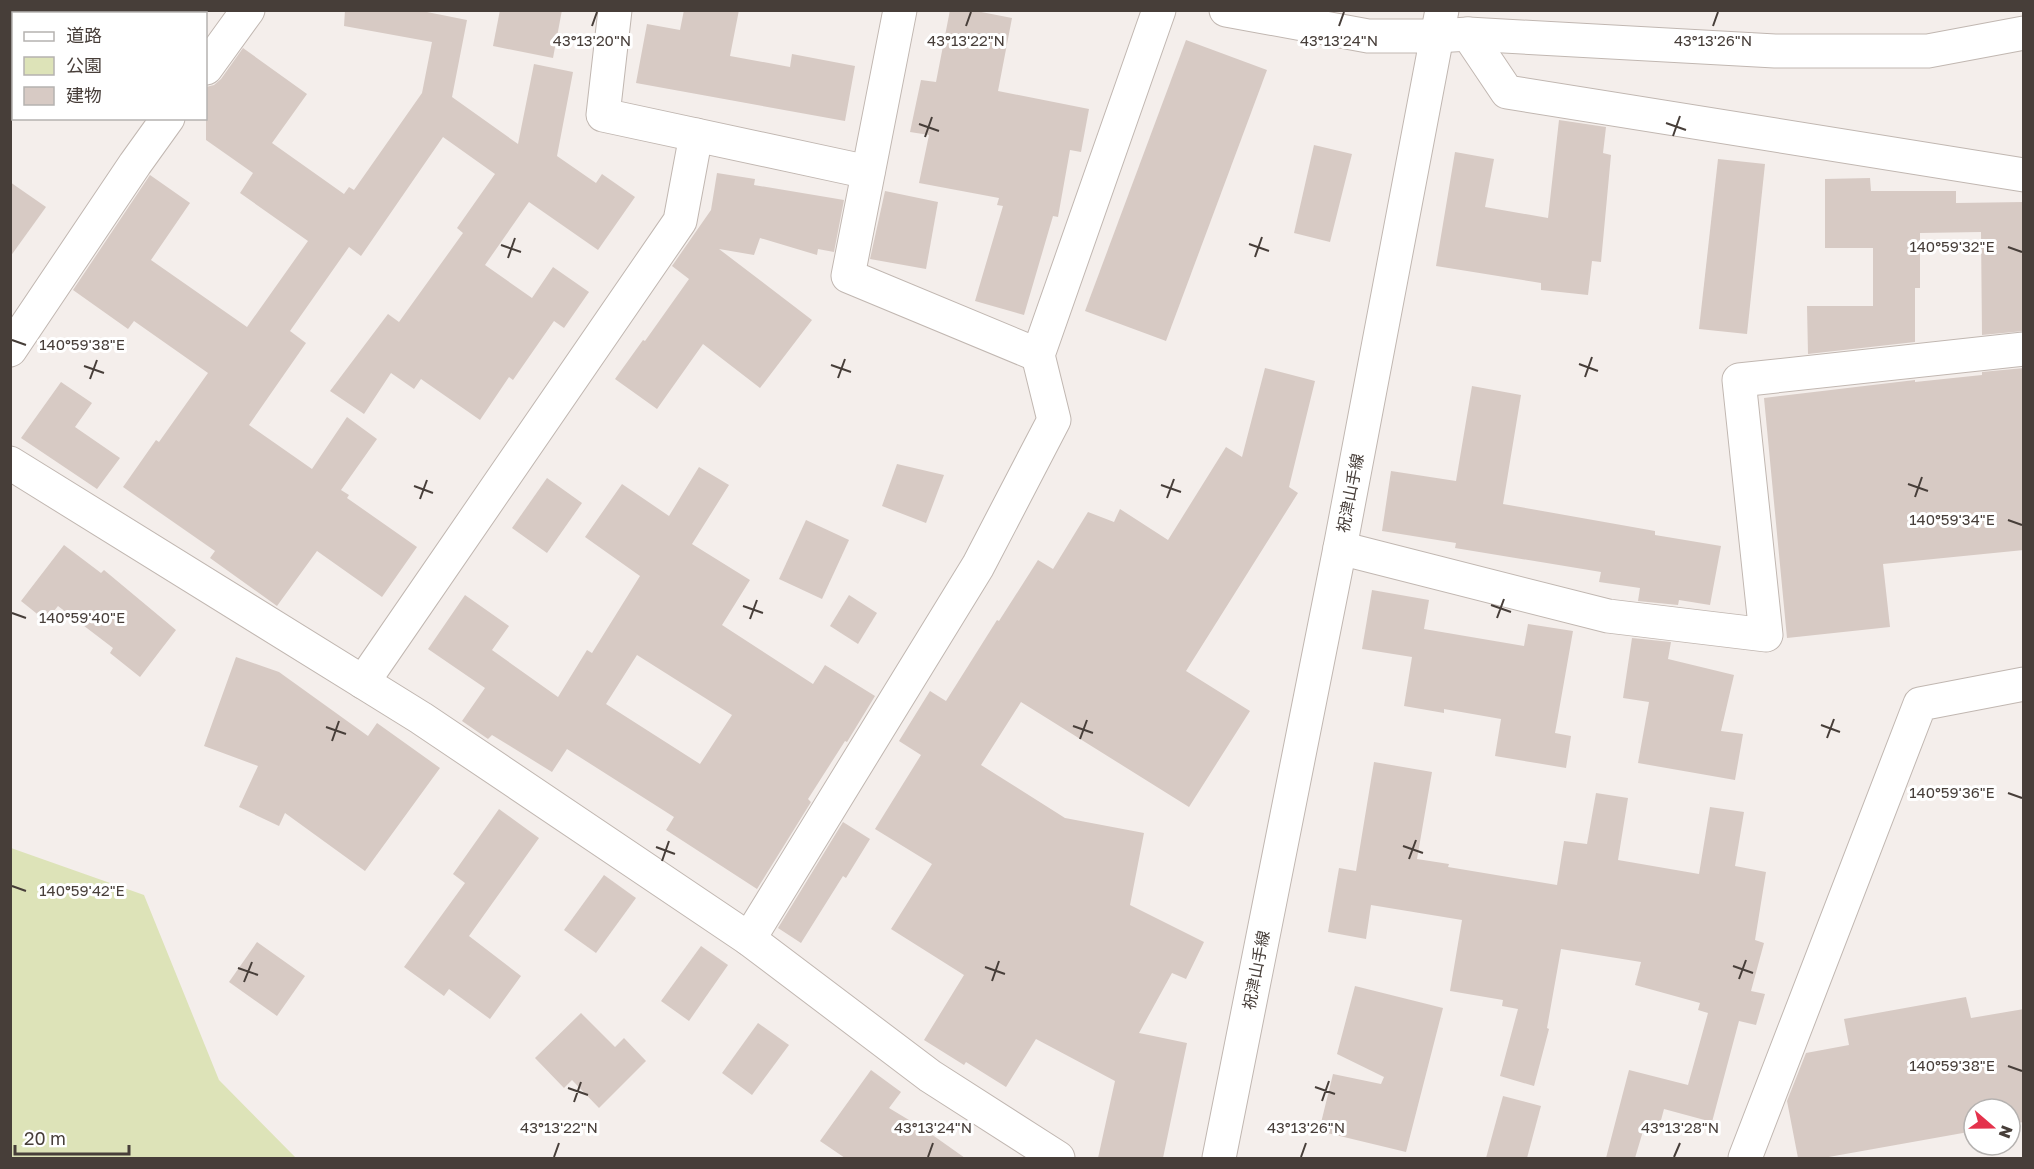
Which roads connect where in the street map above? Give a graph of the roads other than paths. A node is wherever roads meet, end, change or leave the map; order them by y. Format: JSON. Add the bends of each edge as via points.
{"nodes":[{"id":1,"x":248,"y":10,"type":"edge"},
{"id":2,"x":615,"y":10,"type":"edge"},
{"id":3,"x":900,"y":10,"type":"edge"},
{"id":4,"x":1158,"y":10,"type":"edge"},
{"id":5,"x":1226,"y":10,"type":"edge"},
{"id":6,"x":1449,"y":27,"type":"edge"},
{"id":7,"x":2024,"y":33,"type":"edge"},
{"id":8,"x":207,"y":67,"type":"edge"},
{"id":9,"x":167,"y":120,"type":"edge"},
{"id":10,"x":696,"y":135,"type":"junction"},
{"id":11,"x":868,"y":172,"type":"junction"},
{"id":12,"x":2024,"y":175,"type":"edge"},
{"id":13,"x":2024,"y":349,"type":"edge"},
{"id":14,"x":10,"y":350,"type":"edge"},
{"id":15,"x":1038,"y":355,"type":"junction"},
{"id":16,"x":10,"y":463,"type":"edge"},
{"id":17,"x":1340,"y":548,"type":"junction"},
{"id":18,"x":363,"y":682,"type":"junction"},
{"id":19,"x":2024,"y":684,"type":"edge"},
{"id":20,"x":749,"y":939,"type":"junction"},
{"id":21,"x":1058,"y":1158,"type":"edge"},
{"id":22,"x":1219,"y":1158,"type":"edge"},
{"id":23,"x":1745,"y":1158,"type":"edge"}],
"edges":[{"from":1,"to":8,"type":"street"},
{"from":2,"to":10,"type":"street","via":[[603,115]]},
{"from":3,"to":11,"type":"street"},
{"from":4,"to":15,"type":"street"},
{"from":5,"to":6,"type":"street","via":[[1368,36]]},
{"from":6,"to":7,"type":"street","via":[[1775,51],[1928,51]]},
{"from":6,"to":12,"type":"street","via":[[1507,92]]},
{"from":6,"to":17,"type":"street","name":"祝津山手線"},
{"from":9,"to":14,"type":"street"},
{"from":10,"to":11,"type":"street"},
{"from":10,"to":18,"type":"street","via":[[680,221]]},
{"from":11,"to":15,"type":"street","via":[[848,276]]},
{"from":13,"to":17,"type":"street","via":[[1739,380],[1766,636],[1608,616]]},
{"from":15,"to":20,"type":"street","via":[[1054,420],[978,566]]},
{"from":16,"to":18,"type":"street"},
{"from":17,"to":22,"type":"street","name":"祝津山手線"},
{"from":18,"to":20,"type":"street"},
{"from":19,"to":23,"type":"street","via":[[1920,704]]},
{"from":20,"to":21,"type":"street","via":[[930,1076]]}]}
